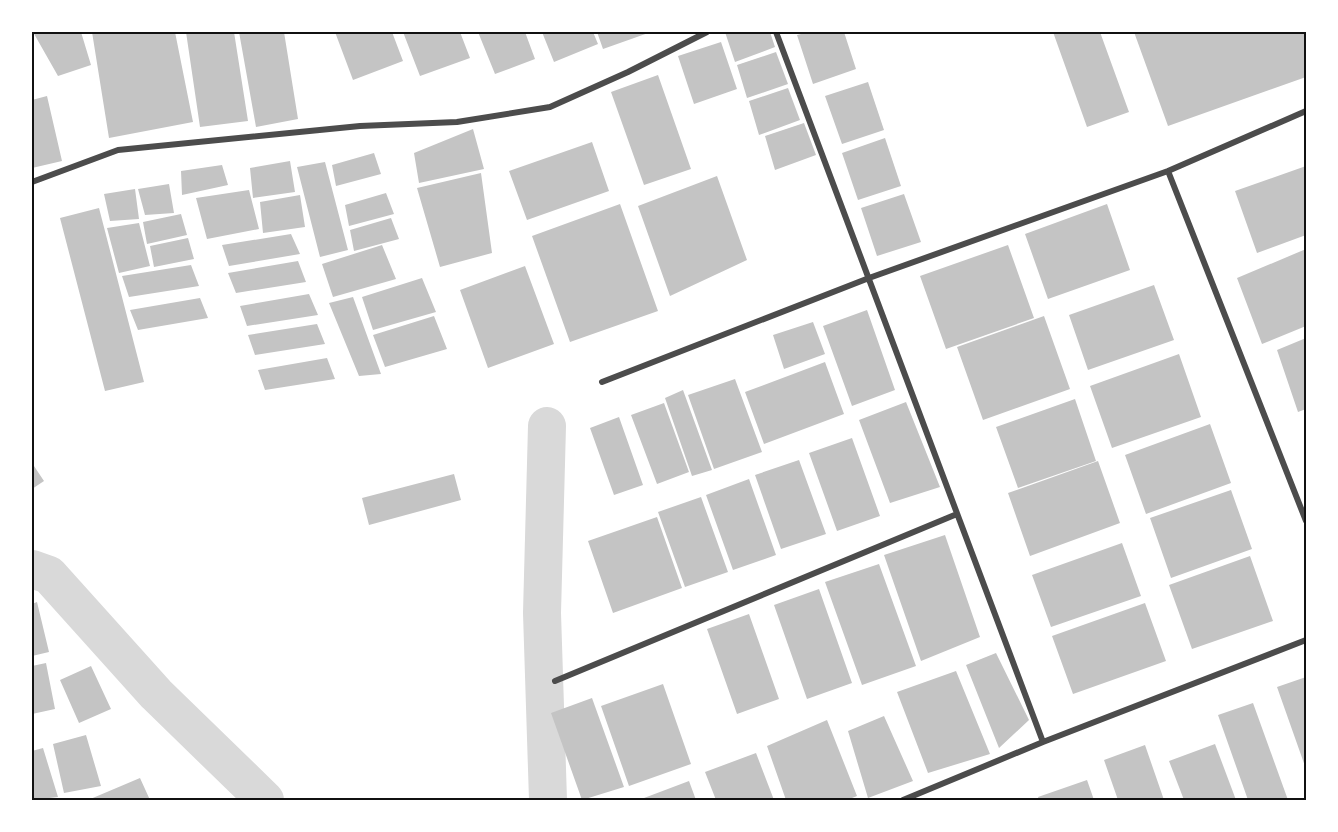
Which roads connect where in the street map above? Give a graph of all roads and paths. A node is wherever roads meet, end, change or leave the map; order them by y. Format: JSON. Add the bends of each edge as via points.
{"nodes":[{"id":1,"x":707,"y":32,"type":"edge"},
{"id":2,"x":776,"y":32,"type":"edge"},
{"id":3,"x":1306,"y":111,"type":"edge"},
{"id":4,"x":1168,"y":171,"type":"junction"},
{"id":5,"x":32,"y":182,"type":"edge"},
{"id":6,"x":869,"y":278,"type":"junction"},
{"id":7,"x":602,"y":382,"type":"dead end"},
{"id":8,"x":957,"y":514,"type":"junction"},
{"id":9,"x":1306,"y":521,"type":"edge"},
{"id":10,"x":1306,"y":640,"type":"edge"},
{"id":11,"x":555,"y":681,"type":"dead end"},
{"id":12,"x":1043,"y":742,"type":"junction"},
{"id":13,"x":903,"y":801,"type":"edge"}],
"edges":[{"from":1,"to":5,"type":"street","via":[[550,107],[457,122],[360,126],[118,150]]},
{"from":2,"to":6,"type":"street"},
{"from":3,"to":4,"type":"street"},
{"from":4,"to":6,"type":"street"},
{"from":4,"to":9,"type":"street"},
{"from":6,"to":7,"type":"street"},
{"from":6,"to":8,"type":"street"},
{"from":8,"to":11,"type":"street"},
{"from":8,"to":12,"type":"street"},
{"from":10,"to":12,"type":"street"},
{"from":12,"to":13,"type":"street"}]}
